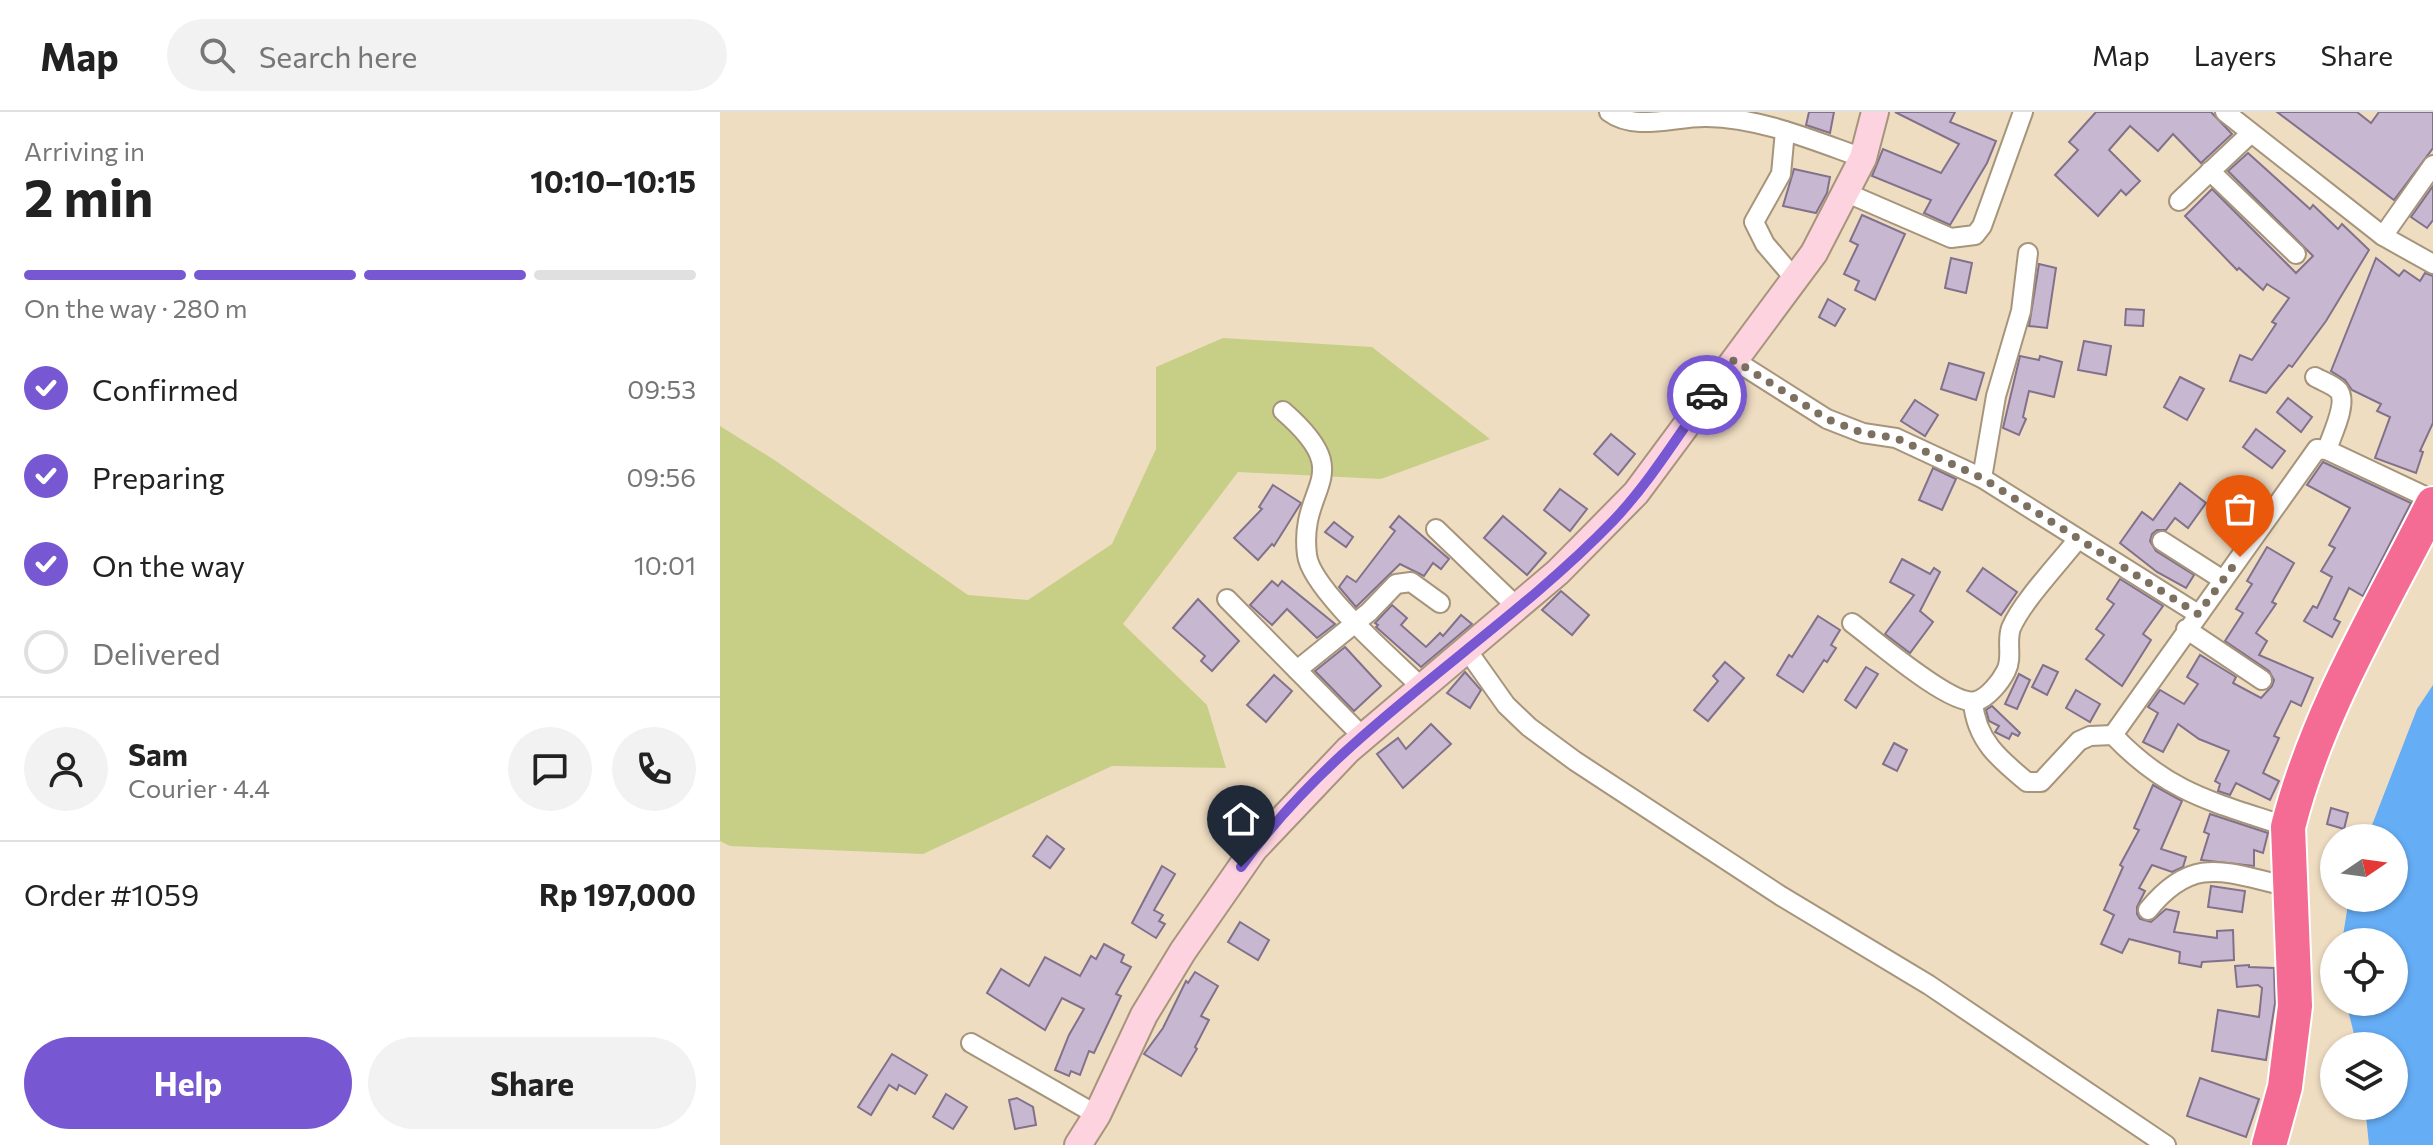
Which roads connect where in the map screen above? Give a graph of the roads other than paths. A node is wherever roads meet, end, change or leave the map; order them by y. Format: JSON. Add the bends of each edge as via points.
{"nodes":[{"id":1,"x":1609,"y":112,"type":"edge"},
{"id":2,"x":1875,"y":112,"type":"edge"},
{"id":3,"x":2023,"y":112,"type":"edge"},
{"id":4,"x":2225,"y":112,"type":"edge"},
{"id":5,"x":1785,"y":131,"type":"junction"},
{"id":6,"x":2250,"y":134,"type":"junction"},
{"id":7,"x":1863,"y":158,"type":"junction"},
{"id":8,"x":2433,"y":165,"type":"edge"},
{"id":9,"x":2210,"y":171,"type":"junction"},
{"id":10,"x":1847,"y":193,"type":"junction"},
{"id":11,"x":2179,"y":201,"type":"dead end"},
{"id":12,"x":2383,"y":236,"type":"junction"},
{"id":13,"x":2028,"y":253,"type":"dead end"},
{"id":14,"x":2296,"y":254,"type":"dead end"},
{"id":15,"x":2433,"y":264,"type":"edge"},
{"id":16,"x":1795,"y":279,"type":"junction"},
{"id":17,"x":1734,"y":360,"type":"junction"},
{"id":18,"x":2315,"y":377,"type":"dead end"},
{"id":19,"x":1283,"y":411,"type":"dead end"},
{"id":20,"x":2327,"y":450,"type":"junction"},
{"id":21,"x":1982,"y":478,"type":"junction"},
{"id":22,"x":2433,"y":502,"type":"edge"},
{"id":23,"x":1436,"y":529,"type":"dead end"},
{"id":24,"x":2078,"y":539,"type":"junction"},
{"id":25,"x":2162,"y":541,"type":"dead end"},
{"id":26,"x":2223,"y":580,"type":"junction"},
{"id":27,"x":1227,"y":599,"type":"dead end"},
{"id":28,"x":1440,"y":603,"type":"dead end"},
{"id":29,"x":1517,"y":607,"type":"junction"},
{"id":30,"x":1356,"y":622,"type":"junction"},
{"id":31,"x":2192,"y":622,"type":"junction"},
{"id":32,"x":1852,"y":623,"type":"dead end"},
{"id":33,"x":1467,"y":650,"type":"junction"},
{"id":34,"x":1297,"y":670,"type":"junction"},
{"id":35,"x":2262,"y":680,"type":"dead end"},
{"id":36,"x":1420,"y":686,"type":"junction"},
{"id":37,"x":1973,"y":702,"type":"junction"},
{"id":38,"x":2113,"y":735,"type":"junction"},
{"id":39,"x":1363,"y":737,"type":"junction"},
{"id":40,"x":2288,"y":827,"type":"junction"},
{"id":41,"x":2291,"y":887,"type":"junction"},
{"id":42,"x":2148,"y":910,"type":"dead end"},
{"id":43,"x":971,"y":1043,"type":"dead end"},
{"id":44,"x":1097,"y":1115,"type":"junction"},
{"id":45,"x":1078,"y":1145,"type":"edge"},
{"id":46,"x":2166,"y":1145,"type":"edge"},
{"id":47,"x":2269,"y":1145,"type":"edge"}],
"edges":[{"from":1,"to":5,"type":"street","via":[[1641,122],[1706,117],[1756,121]]},
{"from":2,"to":7,"type":"street"},
{"from":3,"to":10,"type":"street","via":[[1975,235],[1951,238]]},
{"from":4,"to":6,"type":"street"},
{"from":5,"to":7,"type":"street"},
{"from":5,"to":16,"type":"street","via":[[1781,174],[1754,222]]},
{"from":6,"to":9,"type":"street"},
{"from":6,"to":12,"type":"street"},
{"from":7,"to":10,"type":"street"},
{"from":8,"to":12,"type":"street"},
{"from":9,"to":11,"type":"street"},
{"from":9,"to":14,"type":"street"},
{"from":10,"to":16,"type":"street"},
{"from":12,"to":15,"type":"street"},
{"from":13,"to":21,"type":"street","via":[[2021,311],[1996,396]]},
{"from":16,"to":17,"type":"street"},
{"from":17,"to":21,"type":"street","via":[[1827,419],[1896,438]]},
{"from":17,"to":29,"type":"street","via":[[1613,520]]},
{"from":18,"to":20,"type":"street","via":[[2340,395]]},
{"from":19,"to":30,"type":"street","via":[[1316,443],[1322,458],[1307,556],[1334,600]]},
{"from":20,"to":22,"type":"street"},
{"from":20,"to":26,"type":"street","via":[[2317,449]]},
{"from":21,"to":24,"type":"street"},
{"from":22,"to":40,"type":"highway","via":[[2326,717]]},
{"from":23,"to":29,"type":"street"},
{"from":24,"to":31,"type":"street"},
{"from":24,"to":37,"type":"street","via":[[2012,626],[2005,673],[1986,696]]},
{"from":25,"to":26,"type":"street"},
{"from":26,"to":31,"type":"street"},
{"from":27,"to":34,"type":"street"},
{"from":28,"to":30,"type":"street","via":[[1405,581]]},
{"from":29,"to":33,"type":"street"},
{"from":30,"to":34,"type":"street"},
{"from":30,"to":36,"type":"street"},
{"from":31,"to":35,"type":"street"},
{"from":31,"to":38,"type":"street"},
{"from":32,"to":37,"type":"street","via":[[1929,680]]},
{"from":33,"to":36,"type":"street"},
{"from":33,"to":46,"type":"street","via":[[1513,712],[1585,768],[1929,985]]},
{"from":34,"to":39,"type":"street"},
{"from":36,"to":39,"type":"street"},
{"from":37,"to":38,"type":"street","via":[[1975,723],[1986,741],[2027,782],[2041,782],[2084,738]]},
{"from":38,"to":40,"type":"street","via":[[2171,784]]},
{"from":39,"to":44,"type":"street","via":[[1303,794],[1218,899],[1144,1015]]},
{"from":40,"to":41,"type":"highway"},
{"from":41,"to":42,"type":"street","via":[[2214,871],[2194,872]]},
{"from":41,"to":47,"type":"highway","via":[[2293,1034]]},
{"from":43,"to":44,"type":"street"},
{"from":44,"to":45,"type":"street"}]}
